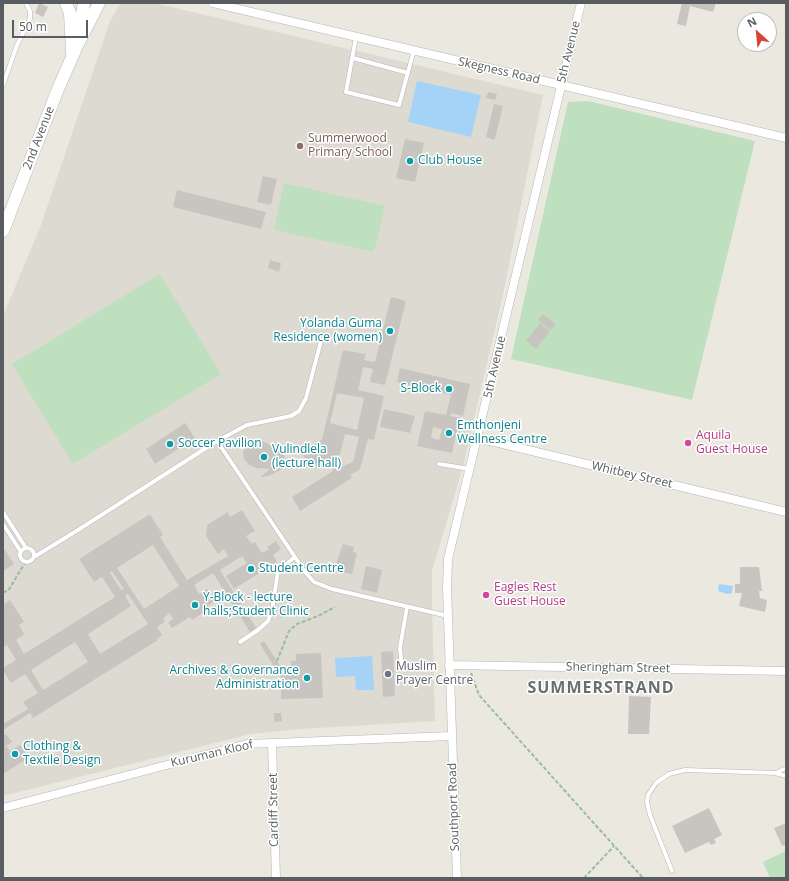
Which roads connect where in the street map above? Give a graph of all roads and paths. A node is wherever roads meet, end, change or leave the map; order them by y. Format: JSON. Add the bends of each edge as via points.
{"nodes":[{"id":1,"x":26,"y":3,"type":"edge"},
{"id":2,"x":66,"y":3,"type":"edge"},
{"id":3,"x":84,"y":3,"type":"edge"},
{"id":4,"x":99,"y":3,"type":"edge"},
{"id":5,"x":213,"y":3,"type":"edge"},
{"id":6,"x":581,"y":3,"type":"edge"},
{"id":7,"x":356,"y":37,"type":"junction"},
{"id":8,"x":414,"y":50,"type":"junction"},
{"id":9,"x":74,"y":51,"type":"junction"},
{"id":10,"x":353,"y":58,"type":"junction"},
{"id":11,"x":408,"y":73,"type":"junction"},
{"id":12,"x":3,"y":85,"type":"edge"},
{"id":13,"x":560,"y":85,"type":"junction"},
{"id":14,"x":786,"y":138,"type":"edge"},
{"id":15,"x":3,"y":231,"type":"edge"},
{"id":16,"x":321,"y":341,"type":"dead end"},
{"id":17,"x":478,"y":438,"type":"junction"},
{"id":18,"x":217,"y":441,"type":"junction"},
{"id":19,"x":439,"y":464,"type":"dead end"},
{"id":20,"x":470,"y":469,"type":"junction"},
{"id":21,"x":3,"y":512,"type":"edge"},
{"id":22,"x":786,"y":512,"type":"edge"},
{"id":23,"x":3,"y":524,"type":"edge"},
{"id":24,"x":26,"y":548,"type":"junction"},
{"id":25,"x":21,"y":552,"type":"junction"},
{"id":26,"x":34,"y":557,"type":"junction"},
{"id":27,"x":295,"y":557,"type":"junction"},
{"id":28,"x":26,"y":561,"type":"junction"},
{"id":29,"x":3,"y":592,"type":"edge"},
{"id":30,"x":335,"y":607,"type":"dead end"},
{"id":31,"x":407,"y":607,"type":"junction"},
{"id":32,"x":448,"y":616,"type":"junction"},
{"id":33,"x":240,"y":642,"type":"dead end"},
{"id":34,"x":277,"y":661,"type":"dead end"},
{"id":35,"x":449,"y":665,"type":"junction"},
{"id":36,"x":466,"y":665,"type":"junction"},
{"id":37,"x":402,"y":668,"type":"dead end"},
{"id":38,"x":786,"y":671,"type":"edge"},
{"id":39,"x":451,"y":736,"type":"junction"},
{"id":40,"x":272,"y":743,"type":"junction"},
{"id":41,"x":786,"y":768,"type":"edge"},
{"id":42,"x":776,"y":773,"type":"junction"},
{"id":43,"x":786,"y":776,"type":"edge"},
{"id":44,"x":3,"y":808,"type":"edge"},
{"id":45,"x":614,"y":846,"type":"junction"},
{"id":46,"x":672,"y":871,"type":"dead end"},
{"id":47,"x":276,"y":878,"type":"edge"},
{"id":48,"x":457,"y":878,"type":"edge"},
{"id":49,"x":584,"y":878,"type":"edge"},
{"id":50,"x":643,"y":878,"type":"edge"}],
"edges":[{"from":1,"to":12,"type":"lane","via":[[30,19],[17,45]]},
{"from":2,"to":9,"type":"street","via":[[70,13]]},
{"from":3,"to":9,"type":"street","name":"2nd Avenue"},
{"from":4,"to":9,"type":"street","name":"2nd Avenue"},
{"from":5,"to":7,"type":"street","name":"Skegness Road"},
{"from":6,"to":13,"type":"street","name":"5th Avenue"},
{"from":7,"to":8,"type":"street","name":"Skegness Road"},
{"from":7,"to":10,"type":"lane"},
{"from":8,"to":11,"type":"lane"},
{"from":8,"to":13,"type":"street","name":"Skegness Road"},
{"from":9,"to":15,"type":"street","name":"2nd Avenue"},
{"from":10,"to":11,"type":"lane"},
{"from":10,"to":11,"type":"lane","via":[[346,92],[399,105]]},
{"from":13,"to":14,"type":"street","name":"Skegness Road"},
{"from":13,"to":17,"type":"street","name":"5th Avenue","via":[[537,193]]},
{"from":16,"to":18,"type":"lane","via":[[306,398],[299,411],[291,416],[248,425]]},
{"from":17,"to":20,"type":"street","name":"5th Avenue"},
{"from":17,"to":22,"type":"street","name":"Whitbey Street"},
{"from":18,"to":26,"type":"lane"},
{"from":18,"to":27,"type":"lane"},
{"from":19,"to":20,"type":"lane"},
{"from":20,"to":32,"type":"street","name":"5th Avenue","via":[[448,559]]},
{"from":21,"to":24,"type":"lane"},
{"from":23,"to":25,"type":"lane"},
{"from":24,"to":25,"type":"lane"},
{"from":24,"to":26,"type":"lane","via":[[32,551]]},
{"from":25,"to":28,"type":"lane","via":[[21,558]]},
{"from":26,"to":28,"type":"lane"},
{"from":27,"to":31,"type":"lane","via":[[311,579],[325,587]]},
{"from":27,"to":33,"type":"lane","via":[[278,571],[268,621]]},
{"from":28,"to":29,"type":"path","via":[[8,590]]},
{"from":30,"to":34,"type":"path","via":[[289,630]]},
{"from":31,"to":32,"type":"lane"},
{"from":31,"to":37,"type":"lane","via":[[400,648]]},
{"from":32,"to":35,"type":"street","name":"5th Avenue"},
{"from":35,"to":36,"type":"street","name":"Sheringham Street"},
{"from":35,"to":39,"type":"street","name":"5th Avenue"},
{"from":36,"to":38,"type":"street","name":"Sheringham Street"},
{"from":36,"to":45,"type":"path","via":[[479,695]]},
{"from":39,"to":40,"type":"street","name":"Kuruman Kloof"},
{"from":39,"to":48,"type":"street","name":"Southport Road"},
{"from":40,"to":44,"type":"street","name":"Kuruman Kloof","via":[[247,744]]},
{"from":40,"to":47,"type":"street","name":"Cardiff Street"},
{"from":41,"to":42,"type":"lane"},
{"from":42,"to":43,"type":"lane"},
{"from":42,"to":46,"type":"lane","via":[[685,770],[669,774],[656,783],[648,795],[647,802]]},
{"from":45,"to":49,"type":"path"},
{"from":45,"to":50,"type":"path"}]}
